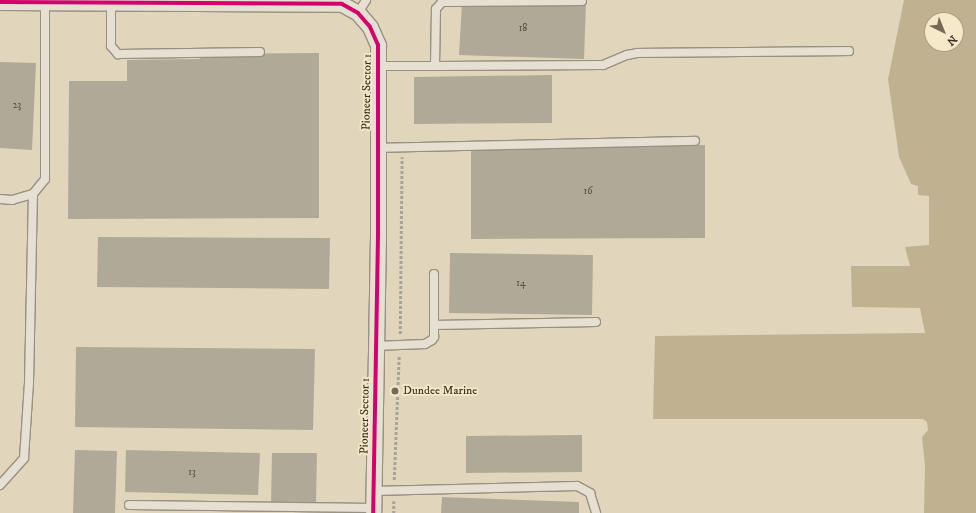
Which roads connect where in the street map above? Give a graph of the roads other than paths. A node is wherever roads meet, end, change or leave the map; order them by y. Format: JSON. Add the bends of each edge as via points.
{"nodes":[{"id":1,"x":366,"y":0,"type":"edge"},
{"id":2,"x":165,"y":1,"type":"edge"},
{"id":3,"x":582,"y":1,"type":"edge"},
{"id":4,"x":0,"y":2,"type":"edge"},
{"id":5,"x":46,"y":2,"type":"junction"},
{"id":6,"x":111,"y":2,"type":"junction"},
{"id":7,"x":358,"y":13,"type":"junction"},
{"id":8,"x":260,"y":52,"type":"dead end"},
{"id":9,"x":849,"y":52,"type":"dead end"},
{"id":10,"x":378,"y":66,"type":"junction"},
{"id":11,"x":435,"y":66,"type":"junction"},
{"id":12,"x":695,"y":141,"type":"dead end"},
{"id":13,"x":377,"y":148,"type":"junction"},
{"id":14,"x":33,"y":194,"type":"junction"},
{"id":15,"x":0,"y":199,"type":"edge"},
{"id":16,"x":434,"y":274,"type":"dead end"},
{"id":17,"x":596,"y":322,"type":"dead end"},
{"id":18,"x":434,"y":326,"type":"junction"},
{"id":19,"x":375,"y":346,"type":"junction"},
{"id":20,"x":0,"y":485,"type":"edge"},
{"id":21,"x":373,"y":491,"type":"junction"},
{"id":22,"x":129,"y":505,"type":"dead end"},
{"id":23,"x":373,"y":510,"type":"edge"},
{"id":24,"x":596,"y":513,"type":"edge"}],
"edges":[{"from":1,"to":7,"type":"lane"},
{"from":2,"to":6,"type":"street","name":"Pioneer Sector 1"},
{"from":2,"to":7,"type":"street","name":"Pioneer Sector 1","via":[[342,4]]},
{"from":3,"to":11,"type":"lane","via":[[442,2],[436,9]]},
{"from":4,"to":5,"type":"street","name":"Pioneer Sector 1"},
{"from":5,"to":6,"type":"street","name":"Pioneer Sector 1"},
{"from":5,"to":14,"type":"lane","via":[[44,179]]},
{"from":6,"to":8,"type":"lane","via":[[111,46],[118,54]]},
{"from":7,"to":10,"type":"street","name":"Pioneer Sector 1","via":[[370,27],[378,45]]},
{"from":9,"to":11,"type":"lane","via":[[637,53],[603,65]]},
{"from":10,"to":11,"type":"lane"},
{"from":10,"to":13,"type":"street","name":"Pioneer Sector 1"},
{"from":12,"to":13,"type":"lane"},
{"from":13,"to":19,"type":"street","name":"Pioneer Sector 1"},
{"from":14,"to":15,"type":"lane","via":[[12,200]]},
{"from":14,"to":20,"type":"lane","via":[[29,384],[24,458]]},
{"from":16,"to":18,"type":"lane"},
{"from":17,"to":18,"type":"lane"},
{"from":18,"to":19,"type":"lane","via":[[434,337],[428,344]]},
{"from":19,"to":21,"type":"street","name":"Pioneer Sector 1"},
{"from":21,"to":23,"type":"street","name":"Pioneer Sector 1"},
{"from":21,"to":24,"type":"lane","via":[[577,486],[590,493]]},
{"from":22,"to":23,"type":"lane"}]}
